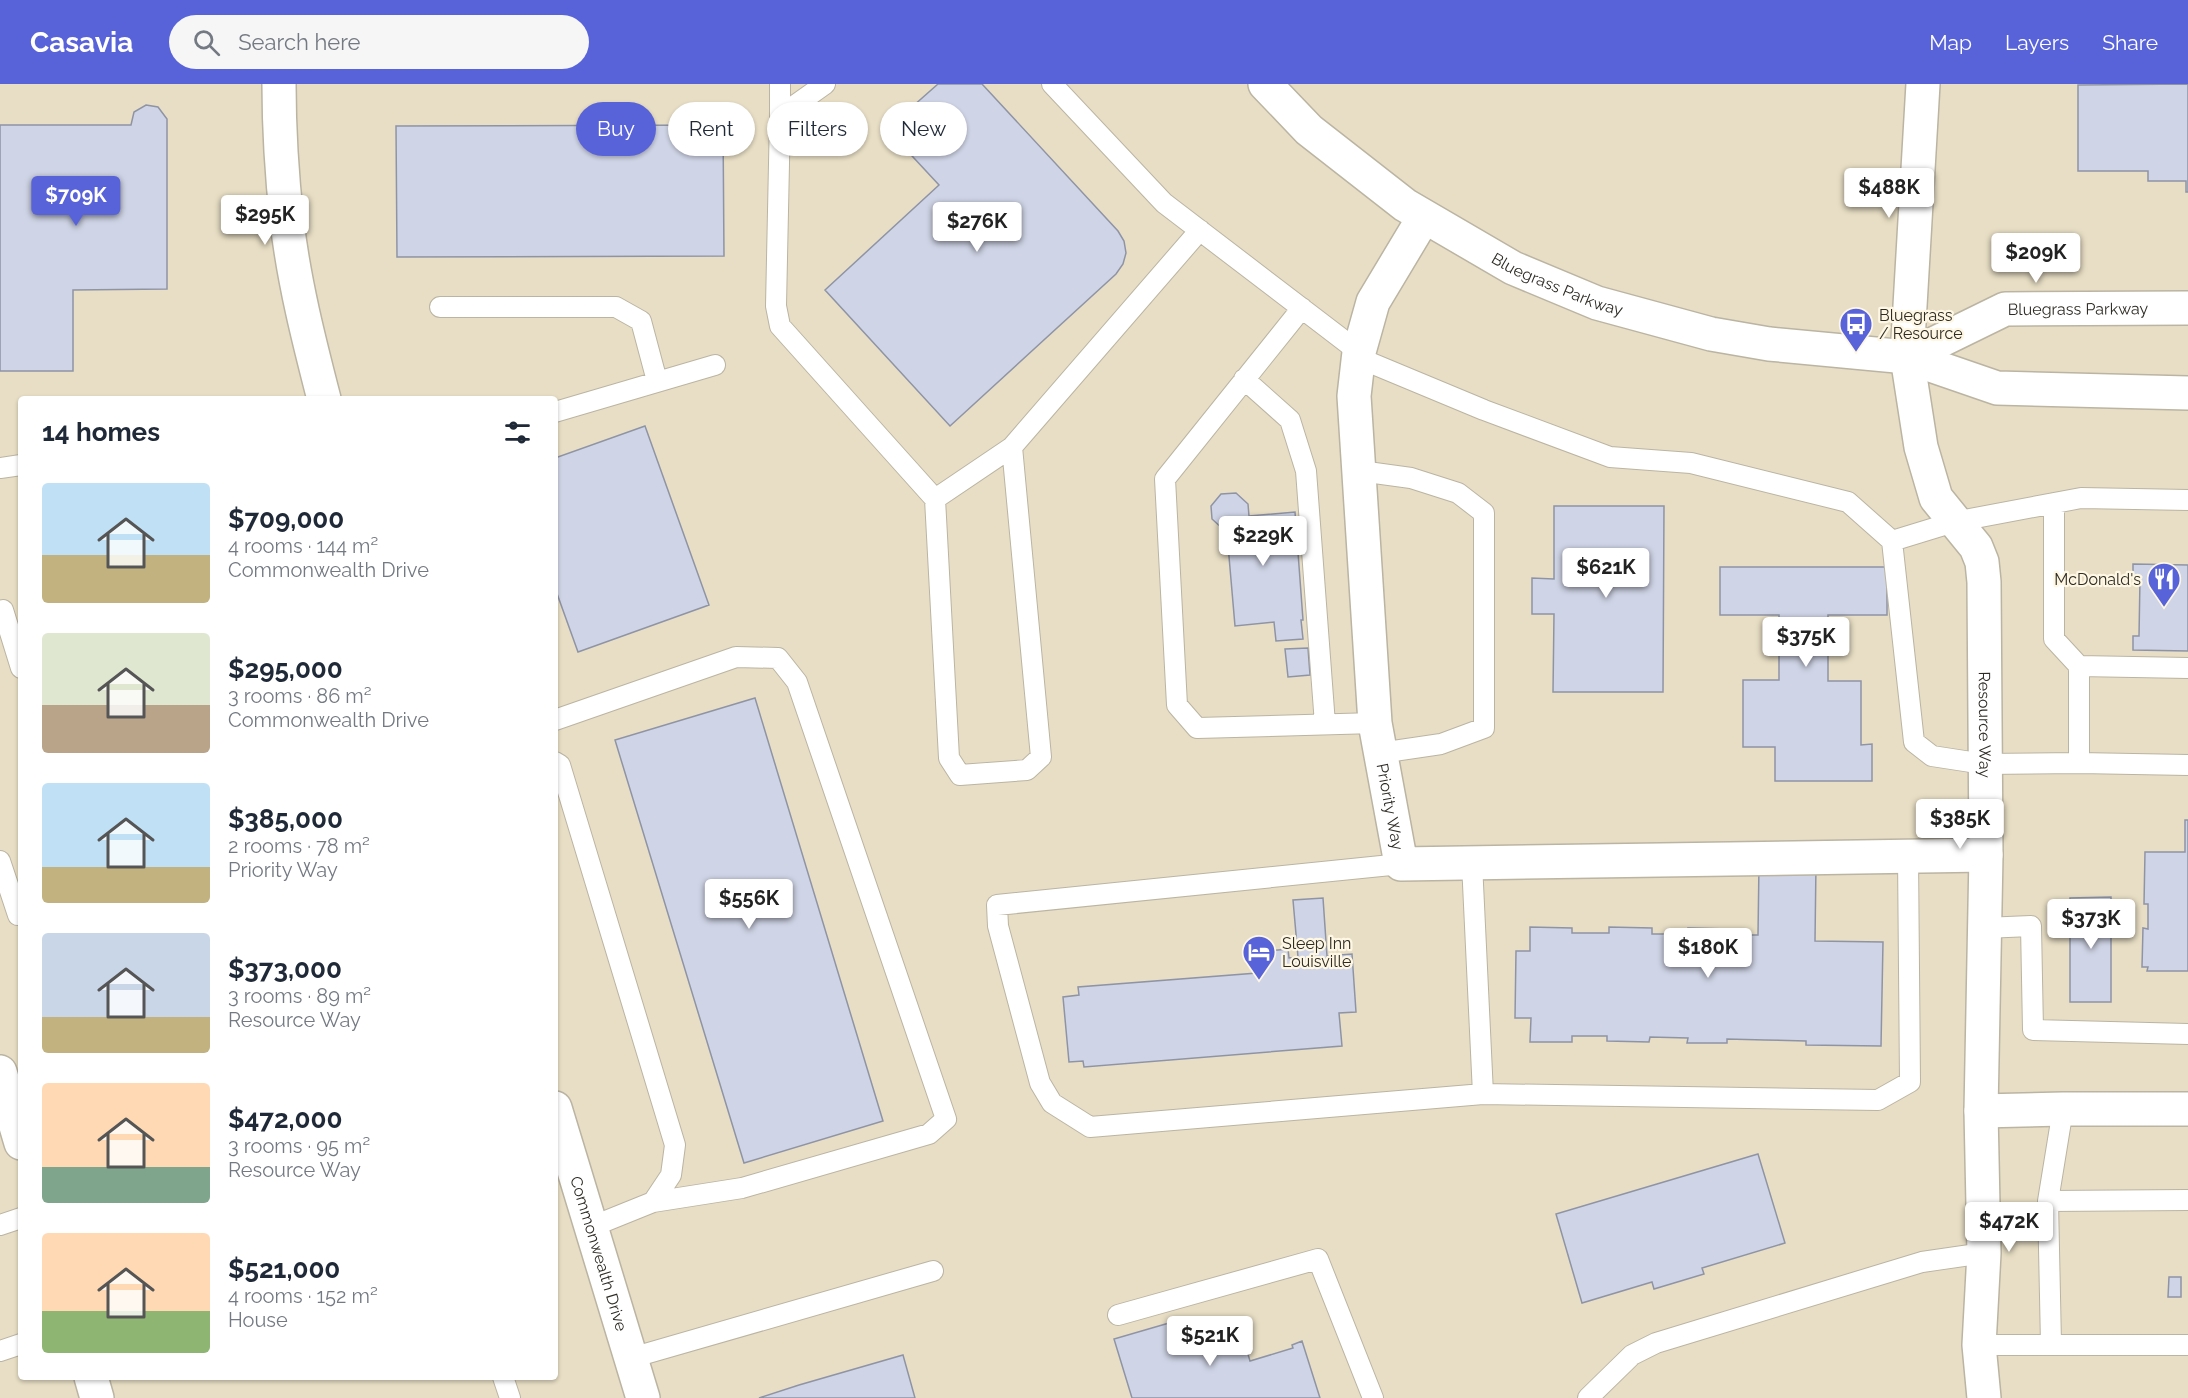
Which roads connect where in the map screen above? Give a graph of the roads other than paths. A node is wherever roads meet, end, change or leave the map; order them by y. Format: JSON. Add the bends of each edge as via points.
{"nodes":[{"id":1,"x":279,"y":84,"type":"edge"},
{"id":2,"x":780,"y":84,"type":"edge"},
{"id":3,"x":825,"y":84,"type":"edge"},
{"id":4,"x":1052,"y":84,"type":"edge"},
{"id":5,"x":1265,"y":84,"type":"edge"},
{"id":6,"x":1923,"y":84,"type":"edge"},
{"id":7,"x":780,"y":102,"type":"edge"},
{"id":8,"x":800,"y":102,"type":"edge"},
{"id":9,"x":779,"y":156,"type":"edge"},
{"id":10,"x":1424,"y":217,"type":"junction"},
{"id":11,"x":1200,"y":230,"type":"junction"},
{"id":12,"x":440,"y":308,"type":"dead end"},
{"id":13,"x":1302,"y":308,"type":"junction"},
{"id":14,"x":2188,"y":308,"type":"edge"},
{"id":15,"x":1359,"y":355,"type":"junction"},
{"id":16,"x":1907,"y":357,"type":"junction"},
{"id":17,"x":714,"y":365,"type":"dead end"},
{"id":18,"x":1244,"y":379,"type":"junction"},
{"id":19,"x":657,"y":381,"type":"junction"},
{"id":20,"x":2188,"y":393,"type":"edge"},
{"id":21,"x":323,"y":396,"type":"edge"},
{"id":22,"x":558,"y":411,"type":"edge"},
{"id":23,"x":1012,"y":447,"type":"junction"},
{"id":24,"x":18,"y":465,"type":"edge"},
{"id":25,"x":0,"y":468,"type":"edge"},
{"id":26,"x":1360,"y":471,"type":"junction"},
{"id":27,"x":935,"y":499,"type":"junction"},
{"id":28,"x":2188,"y":500,"type":"edge"},
{"id":29,"x":2054,"y":503,"type":"junction"},
{"id":30,"x":1954,"y":522,"type":"junction"},
{"id":31,"x":1892,"y":541,"type":"junction"},
{"id":32,"x":8,"y":608,"type":"edge"},
{"id":33,"x":18,"y":654,"type":"edge"},
{"id":34,"x":2079,"y":666,"type":"junction"},
{"id":35,"x":2188,"y":668,"type":"edge"},
{"id":36,"x":558,"y":719,"type":"edge"},
{"id":37,"x":1325,"y":724,"type":"junction"},
{"id":38,"x":1378,"y":738,"type":"junction"},
{"id":39,"x":2079,"y":763,"type":"junction"},
{"id":40,"x":558,"y":764,"type":"edge"},
{"id":41,"x":1984,"y":764,"type":"junction"},
{"id":42,"x":2188,"y":765,"type":"edge"},
{"id":43,"x":1986,"y":855,"type":"junction"},
{"id":44,"x":1908,"y":856,"type":"junction"},
{"id":45,"x":0,"y":861,"type":"edge"},
{"id":46,"x":1472,"y":863,"type":"junction"},
{"id":47,"x":1401,"y":864,"type":"junction"},
{"id":48,"x":18,"y":915,"type":"edge"},
{"id":49,"x":1984,"y":928,"type":"junction"},
{"id":50,"x":2188,"y":1034,"type":"edge"},
{"id":51,"x":0,"y":1072,"type":"edge"},
{"id":52,"x":1483,"y":1094,"type":"junction"},
{"id":53,"x":2063,"y":1109,"type":"junction"},
{"id":54,"x":2188,"y":1109,"type":"edge"},
{"id":55,"x":1980,"y":1111,"type":"junction"},
{"id":56,"x":558,"y":1118,"type":"edge"},
{"id":57,"x":18,"y":1133,"type":"edge"},
{"id":58,"x":2188,"y":1200,"type":"edge"},
{"id":59,"x":653,"y":1202,"type":"junction"},
{"id":60,"x":2048,"y":1202,"type":"junction"},
{"id":61,"x":18,"y":1219,"type":"edge"},
{"id":62,"x":0,"y":1225,"type":"edge"},
{"id":63,"x":591,"y":1227,"type":"junction"},
{"id":64,"x":1984,"y":1252,"type":"junction"},
{"id":65,"x":933,"y":1271,"type":"dead end"},
{"id":66,"x":1118,"y":1315,"type":"dead end"},
{"id":67,"x":2051,"y":1344,"type":"junction"},
{"id":68,"x":18,"y":1345,"type":"edge"},
{"id":69,"x":1979,"y":1345,"type":"junction"},
{"id":70,"x":2188,"y":1345,"type":"edge"},
{"id":71,"x":0,"y":1351,"type":"edge"},
{"id":72,"x":631,"y":1358,"type":"junction"},
{"id":73,"x":92,"y":1380,"type":"edge"},
{"id":74,"x":504,"y":1380,"type":"edge"},
{"id":75,"x":97,"y":1398,"type":"edge"},
{"id":76,"x":510,"y":1398,"type":"edge"},
{"id":77,"x":643,"y":1398,"type":"edge"},
{"id":78,"x":1373,"y":1398,"type":"edge"},
{"id":79,"x":1588,"y":1398,"type":"edge"},
{"id":80,"x":1984,"y":1398,"type":"edge"}],
"edges":[{"from":1,"to":21,"type":"street","via":[[287,224]]},
{"from":2,"to":7,"type":"lane"},
{"from":3,"to":8,"type":"lane"},
{"from":4,"to":11,"type":"lane","via":[[1164,203]]},
{"from":5,"to":10,"type":"street","name":"Bluegrass Parkway","via":[[1309,130]]},
{"from":6,"to":16,"type":"street","name":"Resource Way"},
{"from":9,"to":27,"type":"lane","via":[[776,306],[780,326]]},
{"from":10,"to":15,"type":"street","name":"Priority Way","via":[[1373,302]]},
{"from":10,"to":16,"type":"street","name":"Bluegrass Parkway","via":[[1513,268],[1597,303],[1711,334],[1769,344]]},
{"from":11,"to":13,"type":"lane"},
{"from":11,"to":23,"type":"lane"},
{"from":12,"to":19,"type":"lane","via":[[616,307],[641,321]]},
{"from":13,"to":15,"type":"lane"},
{"from":13,"to":18,"type":"lane"},
{"from":14,"to":16,"type":"street","name":"Bluegrass Parkway","via":[[2005,309]]},
{"from":15,"to":26,"type":"street","name":"Priority Way","via":[[1354,396]]},
{"from":15,"to":31,"type":"lane","via":[[1484,410],[1610,457],[1691,463],[1848,502]]},
{"from":16,"to":20,"type":"street","name":"Bluegrass Parkway","via":[[1997,388]]},
{"from":16,"to":30,"type":"street","name":"Resource Way","via":[[1921,447],[1936,498]]},
{"from":17,"to":19,"type":"lane"},
{"from":18,"to":37,"type":"lane","via":[[1290,420],[1306,471]]},
{"from":18,"to":37,"type":"lane","via":[[1165,479],[1177,705],[1197,728]]},
{"from":19,"to":22,"type":"lane"},
{"from":23,"to":27,"type":"lane"},
{"from":23,"to":27,"type":"lane","via":[[1041,757],[1027,770],[960,774],[950,758]]},
{"from":24,"to":25,"type":"lane"},
{"from":26,"to":38,"type":"street","name":"Priority Way"},
{"from":26,"to":38,"type":"lane","via":[[1411,478],[1458,493],[1484,513],[1484,728],[1441,744]]},
{"from":28,"to":29,"type":"lane","via":[[2081,498]]},
{"from":29,"to":30,"type":"lane"},
{"from":29,"to":34,"type":"lane","via":[[2054,639]]},
{"from":30,"to":31,"type":"lane"},
{"from":30,"to":41,"type":"street","name":"Resource Way","via":[[1976,547],[1982,562]]},
{"from":31,"to":41,"type":"lane","via":[[1914,742],[1932,756]]},
{"from":32,"to":33,"type":"lane"},
{"from":34,"to":35,"type":"lane"},
{"from":34,"to":39,"type":"lane"},
{"from":36,"to":59,"type":"lane","via":[[736,657],[778,658],[797,682],[946,1119],[929,1134],[742,1188]]},
{"from":37,"to":38,"type":"lane"},
{"from":38,"to":47,"type":"street","name":"Priority Way"},
{"from":39,"to":41,"type":"lane"},
{"from":39,"to":42,"type":"lane"},
{"from":40,"to":59,"type":"lane","via":[[675,1145],[671,1174]]},
{"from":41,"to":43,"type":"street","name":"Resource Way"},
{"from":43,"to":44,"type":"street","name":"Priority Way"},
{"from":43,"to":49,"type":"street","name":"Resource Way"},
{"from":44,"to":46,"type":"street","name":"Priority Way"},
{"from":44,"to":52,"type":"lane","via":[[1910,1082],[1878,1100]]},
{"from":45,"to":48,"type":"lane"},
{"from":46,"to":47,"type":"street","name":"Priority Way"},
{"from":46,"to":52,"type":"lane"},
{"from":47,"to":52,"type":"lane","via":[[997,905],[998,926],[1040,1083],[1052,1103],[1090,1126]]},
{"from":49,"to":50,"type":"lane","via":[[2031,926],[2033,1030]]},
{"from":49,"to":55,"type":"street","name":"Resource Way"},
{"from":51,"to":57,"type":"street"},
{"from":53,"to":54,"type":"street"},
{"from":53,"to":55,"type":"street"},
{"from":53,"to":60,"type":"lane"},
{"from":55,"to":64,"type":"street","name":"Resource Way"},
{"from":56,"to":63,"type":"street","name":"Commonwealth Drive"},
{"from":58,"to":60,"type":"lane"},
{"from":59,"to":63,"type":"lane"},
{"from":60,"to":67,"type":"lane"},
{"from":61,"to":62,"type":"lane"},
{"from":63,"to":72,"type":"street","name":"Commonwealth Drive"},
{"from":64,"to":69,"type":"street","name":"Resource Way"},
{"from":64,"to":79,"type":"lane","via":[[1922,1262],[1656,1342],[1632,1355]]},
{"from":65,"to":72,"type":"lane"},
{"from":66,"to":78,"type":"lane","via":[[1318,1258]]},
{"from":67,"to":69,"type":"lane"},
{"from":67,"to":70,"type":"lane"},
{"from":68,"to":71,"type":"lane"},
{"from":69,"to":80,"type":"street","name":"Resource Way"},
{"from":72,"to":77,"type":"street","name":"Commonwealth Drive"},
{"from":73,"to":75,"type":"street"},
{"from":74,"to":76,"type":"lane"}]}
